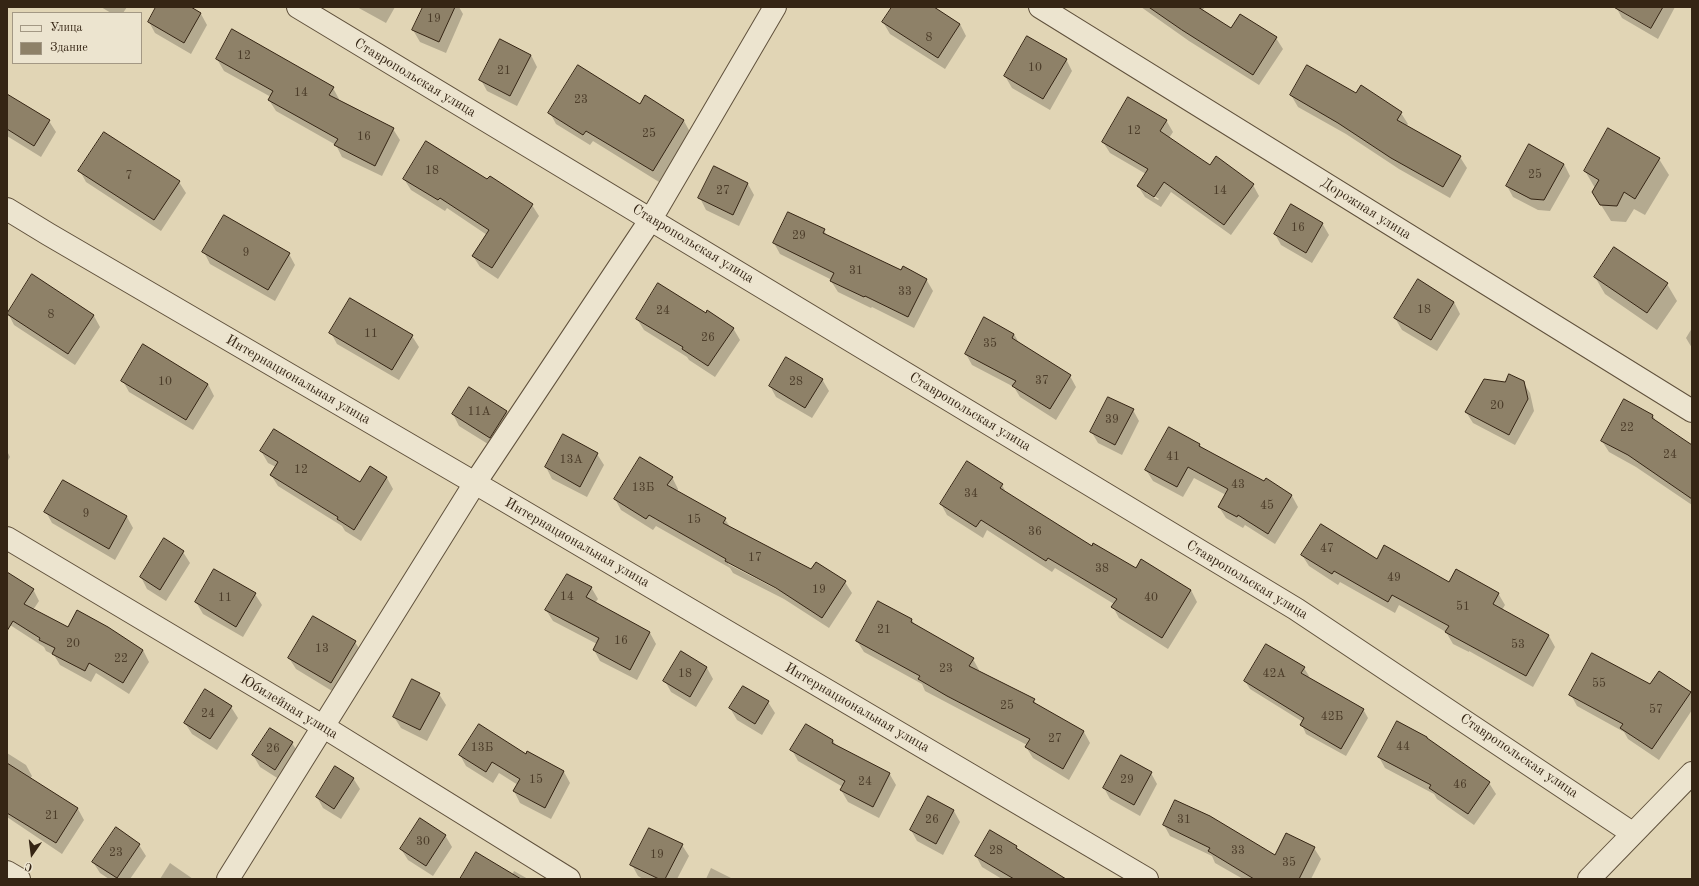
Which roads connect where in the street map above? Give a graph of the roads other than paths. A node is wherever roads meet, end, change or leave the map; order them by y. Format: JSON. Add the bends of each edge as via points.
{"nodes":[{"id":1,"x":298,"y":7,"type":"edge"},
{"id":2,"x":775,"y":7,"type":"edge"},
{"id":3,"x":1040,"y":7,"type":"edge"},
{"id":4,"x":7,"y":209,"type":"edge"},
{"id":5,"x":651,"y":219,"type":"junction"},
{"id":6,"x":1692,"y":411,"type":"edge"},
{"id":7,"x":475,"y":483,"type":"junction"},
{"id":8,"x":7,"y":538,"type":"edge"},
{"id":9,"x":324,"y":728,"type":"junction"},
{"id":10,"x":1692,"y":773,"type":"edge"},
{"id":11,"x":1632,"y":833,"type":"junction"},
{"id":12,"x":7,"y":872,"type":"edge"},
{"id":13,"x":19,"y":879,"type":"edge"},
{"id":14,"x":228,"y":879,"type":"edge"},
{"id":15,"x":569,"y":879,"type":"edge"},
{"id":16,"x":1147,"y":879,"type":"edge"},
{"id":17,"x":1589,"y":879,"type":"edge"}],
"edges":[{"from":1,"to":5,"type":"street","name":"Ставропольская улица"},
{"from":2,"to":5,"type":"street"},
{"from":3,"to":6,"type":"street","name":"Дорожная улица"},
{"from":4,"to":7,"type":"street","name":"Интернациональная улица"},
{"from":5,"to":7,"type":"street"},
{"from":5,"to":11,"type":"street","name":"Ставропольская улица","via":[[1296,608]]},
{"from":7,"to":9,"type":"street"},
{"from":7,"to":16,"type":"street","name":"Интернациональная улица"},
{"from":8,"to":9,"type":"street","name":"Юбилейная улица"},
{"from":9,"to":14,"type":"street"},
{"from":9,"to":15,"type":"street","name":"Юбилейная улица"},
{"from":10,"to":11,"type":"street"},
{"from":11,"to":17,"type":"street"},
{"from":12,"to":13,"type":"street"}]}
